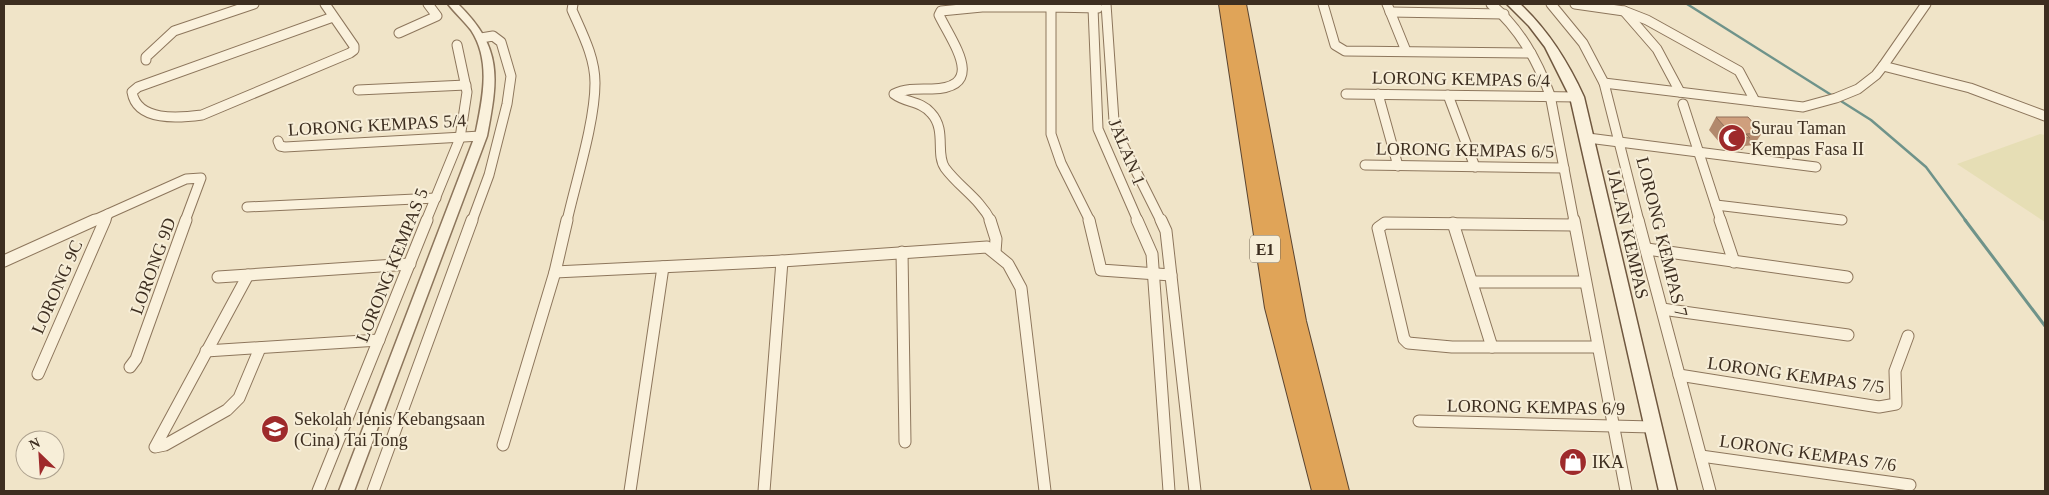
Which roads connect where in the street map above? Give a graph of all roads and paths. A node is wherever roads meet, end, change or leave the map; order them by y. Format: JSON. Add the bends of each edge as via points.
{"nodes":[{"id":1,"x":254,"y":4,"type":"edge"},
{"id":2,"x":325,"y":4,"type":"edge"},
{"id":3,"x":428,"y":4,"type":"edge"},
{"id":4,"x":453,"y":4,"type":"edge"},
{"id":5,"x":573,"y":4,"type":"edge"},
{"id":6,"x":1226,"y":4,"type":"edge"},
{"id":7,"x":1240,"y":4,"type":"edge"},
{"id":8,"x":1323,"y":4,"type":"edge"},
{"id":9,"x":1387,"y":4,"type":"edge"},
{"id":10,"x":1491,"y":4,"type":"edge"},
{"id":11,"x":1551,"y":4,"type":"edge"},
{"id":12,"x":1576,"y":4,"type":"edge"},
{"id":13,"x":1926,"y":4,"type":"edge"},
{"id":14,"x":1106,"y":6,"type":"edge"},
{"id":15,"x":1051,"y":7,"type":"junction"},
{"id":16,"x":1093,"y":8,"type":"junction"},
{"id":17,"x":1508,"y":9,"type":"edge"},
{"id":18,"x":1624,"y":11,"type":"junction"},
{"id":19,"x":1390,"y":12,"type":"junction"},
{"id":20,"x":333,"y":17,"type":"junction"},
{"id":21,"x":399,"y":33,"type":"dead end"},
{"id":22,"x":481,"y":38,"type":"junction"},
{"id":23,"x":457,"y":45,"type":"dead end"},
{"id":24,"x":1406,"y":51,"type":"junction"},
{"id":25,"x":1531,"y":53,"type":"junction"},
{"id":26,"x":146,"y":60,"type":"dead end"},
{"id":27,"x":1883,"y":66,"type":"junction"},
{"id":28,"x":1604,"y":83,"type":"junction"},
{"id":29,"x":466,"y":85,"type":"junction"},
{"id":30,"x":358,"y":90,"type":"dead end"},
{"id":31,"x":1680,"y":92,"type":"junction"},
{"id":32,"x":1346,"y":94,"type":"dead end"},
{"id":33,"x":1378,"y":94,"type":"junction"},
{"id":34,"x":1448,"y":95,"type":"junction"},
{"id":35,"x":1550,"y":95,"type":"junction"},
{"id":36,"x":1577,"y":97,"type":"junction"},
{"id":37,"x":1755,"y":101,"type":"junction"},
{"id":38,"x":1684,"y":104,"type":"dead end"},
{"id":39,"x":2045,"y":116,"type":"edge"},
{"id":40,"x":481,"y":136,"type":"junction"},
{"id":41,"x":460,"y":138,"type":"junction"},
{"id":42,"x":1588,"y":138,"type":"junction"},
{"id":43,"x":278,"y":141,"type":"dead end"},
{"id":44,"x":1620,"y":143,"type":"junction"},
{"id":45,"x":1699,"y":154,"type":"junction"},
{"id":46,"x":1364,"y":165,"type":"dead end"},
{"id":47,"x":1398,"y":166,"type":"junction"},
{"id":48,"x":1475,"y":167,"type":"junction"},
{"id":49,"x":1564,"y":168,"type":"junction"},
{"id":50,"x":1816,"y":168,"type":"dead end"},
{"id":51,"x":436,"y":198,"type":"junction"},
{"id":52,"x":1716,"y":204,"type":"junction"},
{"id":53,"x":247,"y":207,"type":"dead end"},
{"id":54,"x":108,"y":214,"type":"junction"},
{"id":55,"x":1842,"y":220,"type":"dead end"},
{"id":56,"x":1453,"y":223,"type":"junction"},
{"id":57,"x":1574,"y":225,"type":"junction"},
{"id":58,"x":1646,"y":250,"type":"junction"},
{"id":59,"x":902,"y":252,"type":"junction"},
{"id":60,"x":995,"y":252,"type":"junction"},
{"id":61,"x":782,"y":261,"type":"junction"},
{"id":62,"x":5,"y":262,"type":"edge"},
{"id":63,"x":1734,"y":262,"type":"junction"},
{"id":64,"x":410,"y":264,"type":"junction"},
{"id":65,"x":663,"y":267,"type":"junction"},
{"id":66,"x":555,"y":272,"type":"junction"},
{"id":67,"x":1152,"y":274,"type":"junction"},
{"id":68,"x":248,"y":275,"type":"junction"},
{"id":69,"x":1171,"y":275,"type":"junction"},
{"id":70,"x":218,"y":277,"type":"dead end"},
{"id":71,"x":1847,"y":278,"type":"dead end"},
{"id":72,"x":1473,"y":282,"type":"junction"},
{"id":73,"x":1585,"y":282,"type":"junction"},
{"id":74,"x":1662,"y":309,"type":"junction"},
{"id":75,"x":1848,"y":335,"type":"dead end"},
{"id":76,"x":1908,"y":336,"type":"dead end"},
{"id":77,"x":379,"y":340,"type":"junction"},
{"id":78,"x":1492,"y":347,"type":"junction"},
{"id":79,"x":1597,"y":347,"type":"junction"},
{"id":80,"x":260,"y":348,"type":"junction"},
{"id":81,"x":206,"y":351,"type":"junction"},
{"id":82,"x":130,"y":367,"type":"dead end"},
{"id":83,"x":38,"y":374,"type":"dead end"},
{"id":84,"x":1679,"y":375,"type":"junction"},
{"id":85,"x":1419,"y":422,"type":"dead end"},
{"id":86,"x":1615,"y":426,"type":"junction"},
{"id":87,"x":1652,"y":426,"type":"junction"},
{"id":88,"x":905,"y":442,"type":"dead end"},
{"id":89,"x":504,"y":445,"type":"dead end"},
{"id":90,"x":1701,"y":456,"type":"junction"},
{"id":91,"x":1910,"y":485,"type":"dead end"},
{"id":92,"x":318,"y":491,"type":"edge"},
{"id":93,"x":346,"y":491,"type":"edge"},
{"id":94,"x":373,"y":491,"type":"edge"},
{"id":95,"x":630,"y":491,"type":"edge"},
{"id":96,"x":764,"y":491,"type":"edge"},
{"id":97,"x":1045,"y":491,"type":"edge"},
{"id":98,"x":1170,"y":491,"type":"edge"},
{"id":99,"x":1195,"y":491,"type":"edge"},
{"id":100,"x":1323,"y":491,"type":"edge"},
{"id":101,"x":1338,"y":491,"type":"edge"},
{"id":102,"x":1626,"y":491,"type":"edge"},
{"id":103,"x":1668,"y":491,"type":"edge"},
{"id":104,"x":1710,"y":491,"type":"edge"}],
"edges":[{"from":1,"to":26,"type":"street","via":[[174,31],[147,55]]},
{"from":2,"to":20,"type":"street"},
{"from":3,"to":21,"type":"street","via":[[437,16]]},
{"from":4,"to":22,"type":"street"},
{"from":5,"to":66,"type":"street","via":[[572,10],[588,49],[595,82],[591,116]]},
{"from":6,"to":100,"type":"highway","number":"E1","via":[[1275,308]]},
{"from":7,"to":101,"type":"highway","number":"E1","via":[[1296,321]]},
{"from":8,"to":24,"type":"street","via":[[1339,49]]},
{"from":9,"to":19,"type":"street"},
{"from":10,"to":17,"type":"street"},
{"from":11,"to":28,"type":"street","name":"LORONG KEMPAS 7","via":[[1583,43]]},
{"from":12,"to":18,"type":"street"},
{"from":13,"to":27,"type":"street"},
{"from":14,"to":16,"type":"street"},
{"from":14,"to":69,"type":"street","via":[[1114,121],[1120,140],[1166,231]]},
{"from":15,"to":16,"type":"street"},
{"from":15,"to":60,"type":"street","via":[[982,7],[941,11],[939,15],[964,73],[946,87],[907,89],[894,94],[922,105],[934,117],[942,134],[944,167],[990,218],[998,240]]},
{"from":15,"to":67,"type":"street","via":[[1051,134],[1060,163],[1092,226],[1099,266],[1107,272]]},
{"from":16,"to":67,"type":"street","name":"JALAN 1","via":[[1098,129],[1148,243]]},
{"from":17,"to":19,"type":"street"},
{"from":17,"to":25,"type":"street"},
{"from":17,"to":36,"type":"main road","name":"JALAN KEMPAS","via":[[1545,38]]},
{"from":18,"to":31,"type":"street","via":[[1657,49]]},
{"from":18,"to":37,"type":"street","via":[[1647,20],[1739,71]]},
{"from":19,"to":24,"type":"street"},
{"from":20,"to":20,"type":"street","via":[[354,50],[202,116],[147,113],[140,110],[134,101],[133,90]]},
{"from":22,"to":40,"type":"street","via":[[489,74],[489,92]]},
{"from":22,"to":94,"type":"street","via":[[494,36],[501,42],[511,76],[507,104],[489,175]]},
{"from":23,"to":29,"type":"street","name":"LORONG KEMPAS 5"},
{"from":24,"to":25,"type":"street"},
{"from":25,"to":35,"type":"street"},
{"from":27,"to":37,"type":"street","via":[[1876,76],[1827,101],[1793,107]]},
{"from":27,"to":39,"type":"street","via":[[1970,88]]},
{"from":28,"to":31,"type":"street"},
{"from":28,"to":44,"type":"street","name":"LORONG KEMPAS 7"},
{"from":29,"to":30,"type":"street"},
{"from":29,"to":41,"type":"street","name":"LORONG KEMPAS 5"},
{"from":31,"to":37,"type":"street"},
{"from":32,"to":33,"type":"street","name":"LORONG KEMPAS 6/4"},
{"from":33,"to":34,"type":"street","name":"LORONG KEMPAS 6/4"},
{"from":33,"to":47,"type":"street"},
{"from":34,"to":35,"type":"street","name":"LORONG KEMPAS 6/4"},
{"from":34,"to":48,"type":"street"},
{"from":35,"to":36,"type":"street","name":"LORONG KEMPAS 6/4"},
{"from":35,"to":49,"type":"street"},
{"from":36,"to":42,"type":"main road","name":"JALAN KEMPAS"},
{"from":38,"to":45,"type":"street"},
{"from":40,"to":41,"type":"street","name":"LORONG KEMPAS 5/4"},
{"from":40,"to":93,"type":"street"},
{"from":41,"to":43,"type":"street","name":"LORONG KEMPAS 5/4","via":[[285,147]]},
{"from":41,"to":51,"type":"street","name":"LORONG KEMPAS 5"},
{"from":42,"to":44,"type":"street"},
{"from":42,"to":87,"type":"main road","name":"JALAN KEMPAS"},
{"from":44,"to":45,"type":"street"},
{"from":44,"to":58,"type":"street","name":"LORONG KEMPAS 7"},
{"from":45,"to":50,"type":"street"},
{"from":45,"to":52,"type":"street"},
{"from":46,"to":47,"type":"street","name":"LORONG KEMPAS 6/5"},
{"from":47,"to":48,"type":"street","name":"LORONG KEMPAS 6/5"},
{"from":48,"to":49,"type":"street","name":"LORONG KEMPAS 6/5"},
{"from":49,"to":57,"type":"street"},
{"from":51,"to":53,"type":"street"},
{"from":51,"to":64,"type":"street","name":"LORONG KEMPAS 5"},
{"from":52,"to":55,"type":"street"},
{"from":52,"to":63,"type":"street"},
{"from":54,"to":62,"type":"street"},
{"from":54,"to":82,"type":"street","name":"LORONG 9D","via":[[186,179],[198,177],[202,182]]},
{"from":54,"to":83,"type":"street","name":"LORONG 9C"},
{"from":56,"to":57,"type":"street"},
{"from":56,"to":72,"type":"street"},
{"from":56,"to":78,"type":"street","via":[[1380,224],[1378,228],[1404,339],[1408,343]]},
{"from":57,"to":73,"type":"street"},
{"from":58,"to":63,"type":"street"},
{"from":58,"to":74,"type":"street","name":"LORONG KEMPAS 7"},
{"from":59,"to":60,"type":"street","via":[[980,246]]},
{"from":59,"to":61,"type":"street"},
{"from":59,"to":88,"type":"street"},
{"from":60,"to":97,"type":"street","via":[[1013,271],[1021,288]]},
{"from":61,"to":65,"type":"street"},
{"from":61,"to":96,"type":"street"},
{"from":63,"to":71,"type":"street"},
{"from":64,"to":68,"type":"street"},
{"from":64,"to":77,"type":"street","name":"LORONG KEMPAS 5"},
{"from":65,"to":66,"type":"street"},
{"from":65,"to":95,"type":"street"},
{"from":66,"to":89,"type":"street"},
{"from":67,"to":69,"type":"street"},
{"from":67,"to":98,"type":"street","name":"JALAN 1"},
{"from":68,"to":70,"type":"street"},
{"from":68,"to":81,"type":"street"},
{"from":69,"to":99,"type":"street"},
{"from":72,"to":73,"type":"street"},
{"from":72,"to":78,"type":"street"},
{"from":73,"to":79,"type":"street"},
{"from":74,"to":75,"type":"street"},
{"from":74,"to":84,"type":"street","name":"LORONG KEMPAS 7"},
{"from":76,"to":84,"type":"street","name":"LORONG KEMPAS 7/5","via":[[1895,370],[1896,404],[1892,406],[1879,407]]},
{"from":77,"to":80,"type":"street"},
{"from":77,"to":92,"type":"street","name":"LORONG KEMPAS 5"},
{"from":78,"to":79,"type":"street"},
{"from":79,"to":86,"type":"street"},
{"from":80,"to":81,"type":"street"},
{"from":80,"to":81,"type":"street","via":[[236,403],[165,445],[155,447]]},
{"from":84,"to":90,"type":"street","name":"LORONG KEMPAS 7"},
{"from":85,"to":86,"type":"street","name":"LORONG KEMPAS 6/9"},
{"from":86,"to":87,"type":"street","name":"LORONG KEMPAS 6/9"},
{"from":86,"to":102,"type":"street"},
{"from":87,"to":103,"type":"main road","name":"JALAN KEMPAS"},
{"from":90,"to":91,"type":"street","name":"LORONG KEMPAS 7/6"},
{"from":90,"to":104,"type":"street","name":"LORONG KEMPAS 7"}]}
